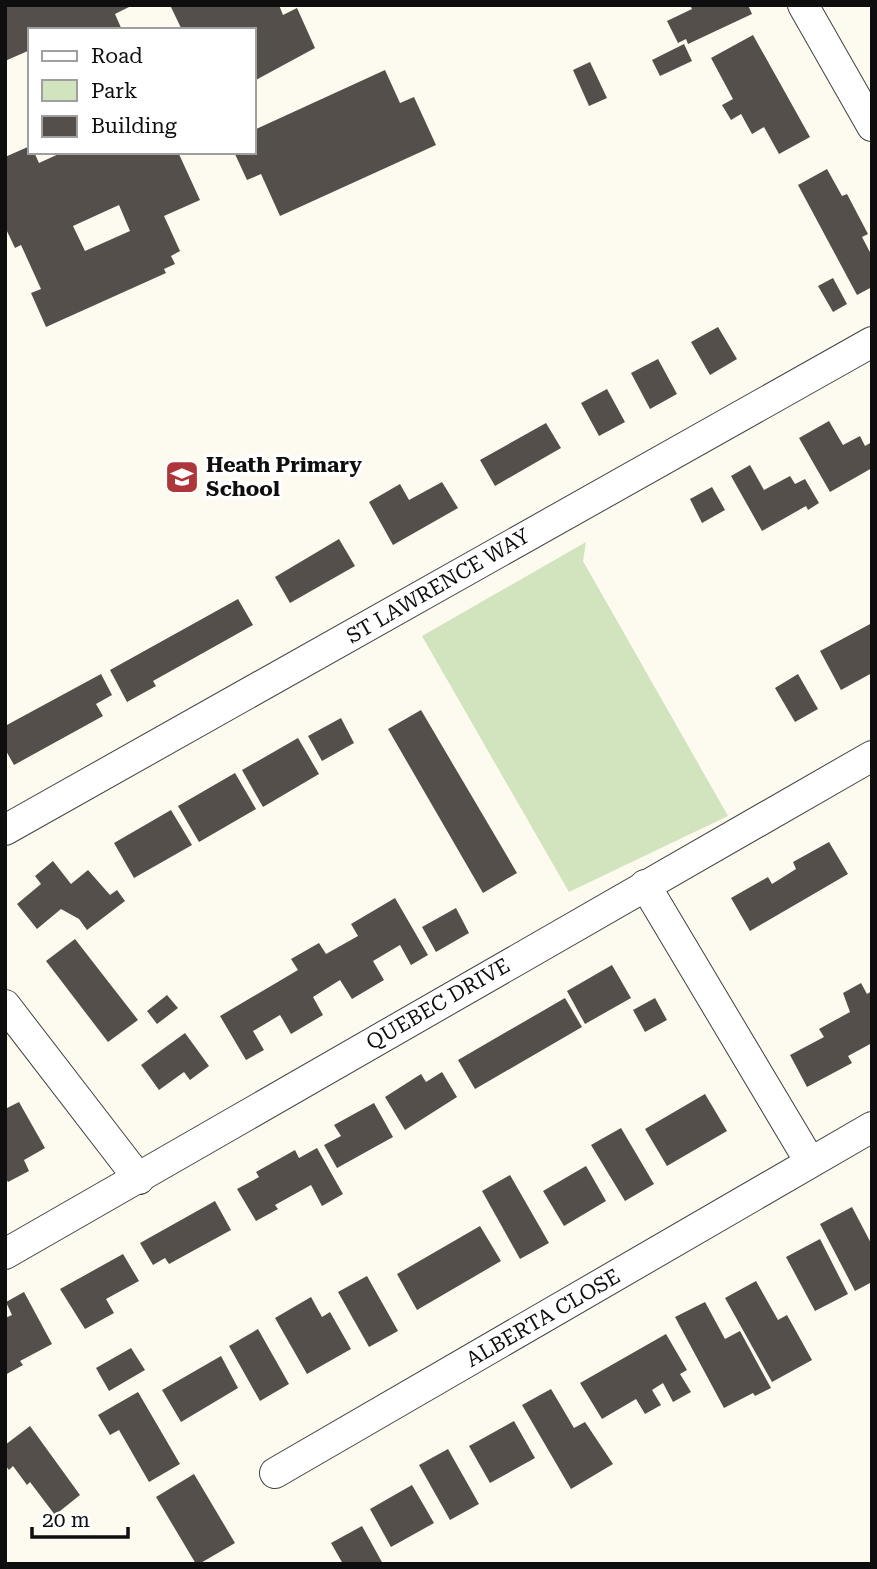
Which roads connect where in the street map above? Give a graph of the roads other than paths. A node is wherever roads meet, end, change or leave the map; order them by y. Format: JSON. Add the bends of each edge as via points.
{"nodes":[{"id":1,"x":803,"y":5,"type":"edge"},
{"id":2,"x":870,"y":119,"type":"edge"},
{"id":3,"x":872,"y":342,"type":"edge"},
{"id":4,"x":872,"y":756,"type":"edge"},
{"id":5,"x":5,"y":830,"type":"edge"},
{"id":6,"x":645,"y":885,"type":"junction"},
{"id":7,"x":5,"y":1005,"type":"edge"},
{"id":8,"x":872,"y":1126,"type":"edge"},
{"id":9,"x":809,"y":1160,"type":"junction"},
{"id":10,"x":139,"y":1179,"type":"junction"},
{"id":11,"x":5,"y":1254,"type":"edge"},
{"id":12,"x":275,"y":1473,"type":"dead end"}],
"edges":[{"from":1,"to":2,"type":"street"},
{"from":3,"to":5,"type":"street","name":"ST LAWRENCE WAY"},
{"from":4,"to":6,"type":"street","name":"QUEBEC DRIVE"},
{"from":6,"to":9,"type":"street"},
{"from":6,"to":10,"type":"street","name":"QUEBEC DRIVE"},
{"from":7,"to":10,"type":"street"},
{"from":8,"to":9,"type":"street","name":"ALBERTA CLOSE"},
{"from":9,"to":12,"type":"street","name":"ALBERTA CLOSE"},
{"from":10,"to":11,"type":"street","name":"QUEBEC DRIVE"}]}
